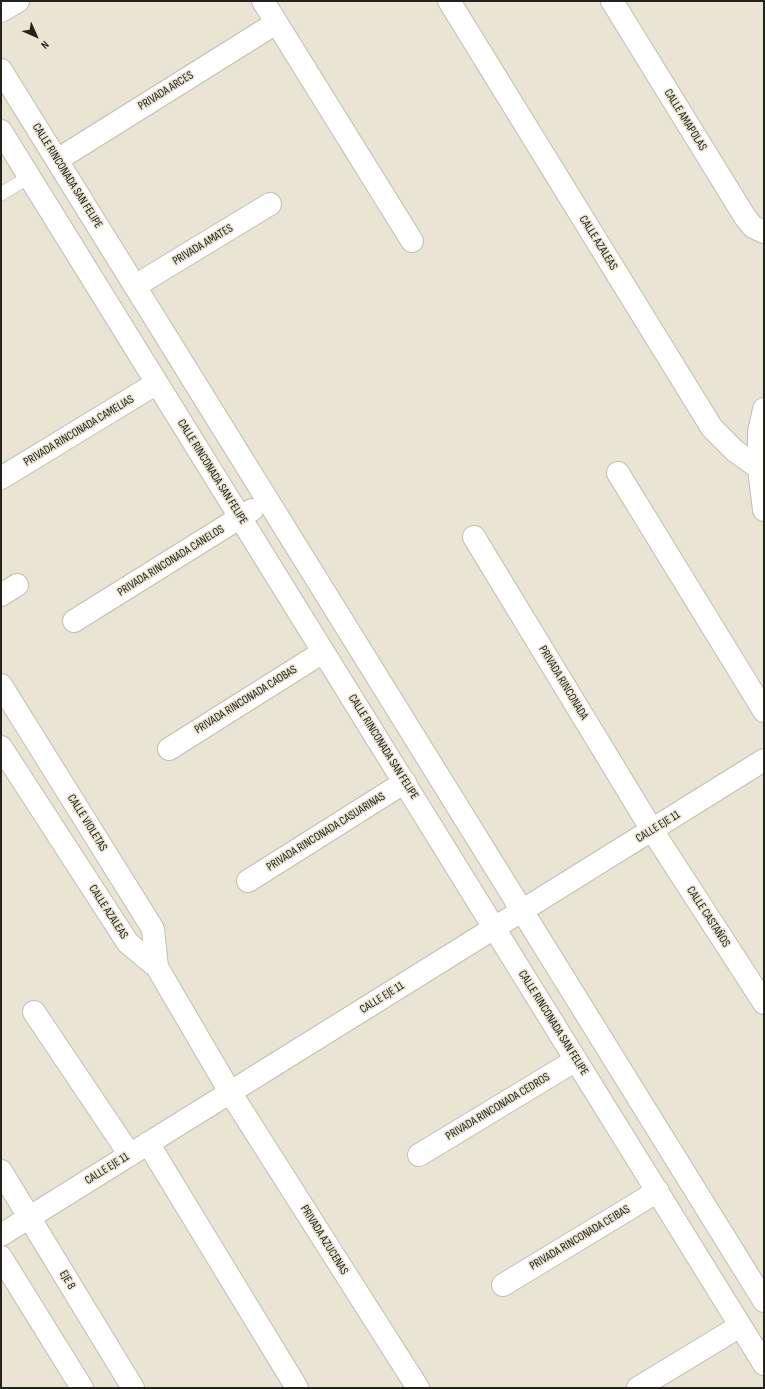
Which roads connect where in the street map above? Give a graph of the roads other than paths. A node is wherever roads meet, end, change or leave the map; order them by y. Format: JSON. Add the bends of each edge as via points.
{"nodes":[{"id":1,"x":18,"y":1,"type":"edge"},
{"id":2,"x":263,"y":1,"type":"edge"},
{"id":3,"x":449,"y":1,"type":"edge"},
{"id":4,"x":612,"y":1,"type":"edge"},
{"id":5,"x":1,"y":11,"type":"edge"},
{"id":6,"x":276,"y":23,"type":"junction"},
{"id":7,"x":1,"y":70,"type":"edge"},
{"id":8,"x":1,"y":131,"type":"edge"},
{"id":9,"x":56,"y":160,"type":"junction"},
{"id":10,"x":29,"y":177,"type":"junction"},
{"id":11,"x":1,"y":194,"type":"edge"},
{"id":12,"x":270,"y":204,"type":"dead end"},
{"id":13,"x":764,"y":232,"type":"edge"},
{"id":14,"x":412,"y":241,"type":"dead end"},
{"id":15,"x":135,"y":286,"type":"junction"},
{"id":16,"x":157,"y":384,"type":"junction"},
{"id":17,"x":764,"y":409,"type":"edge"},
{"id":18,"x":762,"y":469,"type":"edge"},
{"id":19,"x":618,"y":473,"type":"dead end"},
{"id":20,"x":1,"y":478,"type":"edge"},
{"id":21,"x":267,"y":500,"type":"junction"},
{"id":22,"x":764,"y":510,"type":"edge"},
{"id":23,"x":241,"y":517,"type":"junction"},
{"id":24,"x":474,"y":537,"type":"dead end"},
{"id":25,"x":74,"y":621,"type":"dead end"},
{"id":26,"x":323,"y":652,"type":"junction"},
{"id":27,"x":1,"y":685,"type":"edge"},
{"id":28,"x":764,"y":711,"type":"edge"},
{"id":29,"x":1,"y":747,"type":"edge"},
{"id":30,"x":169,"y":749,"type":"dead end"},
{"id":31,"x":764,"y":760,"type":"edge"},
{"id":32,"x":405,"y":782,"type":"junction"},
{"id":33,"x":652,"y":830,"type":"junction"},
{"id":34,"x":248,"y":881,"type":"dead end"},
{"id":35,"x":522,"y":911,"type":"junction"},
{"id":36,"x":495,"y":928,"type":"junction"},
{"id":37,"x":157,"y":967,"type":"junction"},
{"id":38,"x":764,"y":1003,"type":"edge"},
{"id":39,"x":34,"y":1012,"type":"dead end"},
{"id":40,"x":576,"y":1060,"type":"junction"},
{"id":41,"x":230,"y":1092,"type":"junction"},
{"id":42,"x":148,"y":1143,"type":"junction"},
{"id":43,"x":130,"y":1155,"type":"junction"},
{"id":44,"x":419,"y":1155,"type":"dead end"},
{"id":45,"x":1,"y":1171,"type":"edge"},
{"id":46,"x":658,"y":1191,"type":"junction"},
{"id":47,"x":29,"y":1217,"type":"junction"},
{"id":48,"x":1,"y":1235,"type":"edge"},
{"id":49,"x":1,"y":1257,"type":"edge"},
{"id":50,"x":504,"y":1285,"type":"dead end"},
{"id":51,"x":764,"y":1302,"type":"edge"},
{"id":52,"x":740,"y":1326,"type":"junction"},
{"id":53,"x":764,"y":1364,"type":"edge"},
{"id":54,"x":82,"y":1388,"type":"edge"},
{"id":55,"x":133,"y":1388,"type":"edge"},
{"id":56,"x":297,"y":1388,"type":"edge"},
{"id":57,"x":418,"y":1388,"type":"edge"},
{"id":58,"x":638,"y":1388,"type":"edge"}],
"edges":[{"from":1,"to":5,"type":"street"},
{"from":2,"to":6,"type":"street"},
{"from":3,"to":18,"type":"street","name":"CALLE AZALEAS","via":[[712,428],[735,451]]},
{"from":4,"to":13,"type":"street","name":"CALLE AMAPOLAS","via":[[745,217],[753,227]]},
{"from":6,"to":9,"type":"street","name":"PRIVADA ARCES"},
{"from":6,"to":14,"type":"street"},
{"from":7,"to":9,"type":"street","name":"CALLE RINCONADA SAN FELIPE"},
{"from":8,"to":10,"type":"street","name":"CALLE RINCONADA SAN FELIPE"},
{"from":9,"to":15,"type":"street","name":"CALLE RINCONADA SAN FELIPE"},
{"from":10,"to":11,"type":"lane"},
{"from":10,"to":16,"type":"street","name":"CALLE RINCONADA SAN FELIPE"},
{"from":12,"to":15,"type":"street","name":"PRIVADA AMATES"},
{"from":15,"to":21,"type":"street","name":"CALLE RINCONADA SAN FELIPE"},
{"from":16,"to":20,"type":"street","name":"PRIVADA RINCONADA CAMELIAS"},
{"from":16,"to":23,"type":"street","name":"CALLE RINCONADA SAN FELIPE"},
{"from":17,"to":18,"type":"street","via":[[759,432]]},
{"from":18,"to":22,"type":"street"},
{"from":19,"to":28,"type":"street"},
{"from":21,"to":23,"type":"street","name":"PRIVADA RINCONADA CANELOS"},
{"from":21,"to":35,"type":"street","name":"CALLE RINCONADA SAN FELIPE"},
{"from":23,"to":25,"type":"street","name":"PRIVADA RINCONADA CANELOS"},
{"from":23,"to":26,"type":"street","name":"CALLE RINCONADA SAN FELIPE"},
{"from":24,"to":33,"type":"street","name":"PRIVADA RINCONADA"},
{"from":26,"to":30,"type":"street","name":"PRIVADA RINCONADA CAOBAS"},
{"from":26,"to":32,"type":"street","name":"CALLE RINCONADA SAN FELIPE"},
{"from":27,"to":37,"type":"street","name":"CALLE VIOLETAS","via":[[153,929]]},
{"from":29,"to":37,"type":"street","name":"CALLE AZALEAS","via":[[128,943]]},
{"from":31,"to":33,"type":"street","name":"CALLE EJE 11"},
{"from":32,"to":34,"type":"street","name":"PRIVADA RINCONADA CASUARINAS"},
{"from":32,"to":36,"type":"street","name":"CALLE RINCONADA SAN FELIPE"},
{"from":33,"to":35,"type":"street","name":"CALLE EJE 11"},
{"from":33,"to":38,"type":"street","name":"CALLE CASTAÑOS"},
{"from":35,"to":36,"type":"street","name":"CALLE EJE 11"},
{"from":35,"to":51,"type":"street","name":"CALLE RINCONADA SAN FELIPE"},
{"from":36,"to":40,"type":"street","name":"CALLE RINCONADA SAN FELIPE"},
{"from":36,"to":41,"type":"street","name":"CALLE EJE 11"},
{"from":37,"to":41,"type":"street","name":"CALLE AZALEAS"},
{"from":39,"to":43,"type":"street"},
{"from":40,"to":44,"type":"street","name":"PRIVADA RINCONADA CEDROS"},
{"from":40,"to":46,"type":"street","name":"CALLE RINCONADA SAN FELIPE"},
{"from":41,"to":42,"type":"street","name":"CALLE EJE 11"},
{"from":41,"to":57,"type":"street","name":"PRIVADA AZUCENAS"},
{"from":42,"to":43,"type":"street","name":"CALLE EJE 11"},
{"from":42,"to":56,"type":"street"},
{"from":43,"to":47,"type":"street","name":"CALLE EJE 11"},
{"from":45,"to":47,"type":"street","name":"EJE 8"},
{"from":46,"to":50,"type":"street","name":"PRIVADA RINCONADA CEIBAS"},
{"from":46,"to":52,"type":"street","name":"CALLE RINCONADA SAN FELIPE"},
{"from":47,"to":48,"type":"street","name":"CALLE EJE 11"},
{"from":47,"to":55,"type":"street","name":"EJE 8"},
{"from":49,"to":54,"type":"street"},
{"from":52,"to":53,"type":"street","name":"CALLE RINCONADA SAN FELIPE"},
{"from":52,"to":58,"type":"street"}]}
